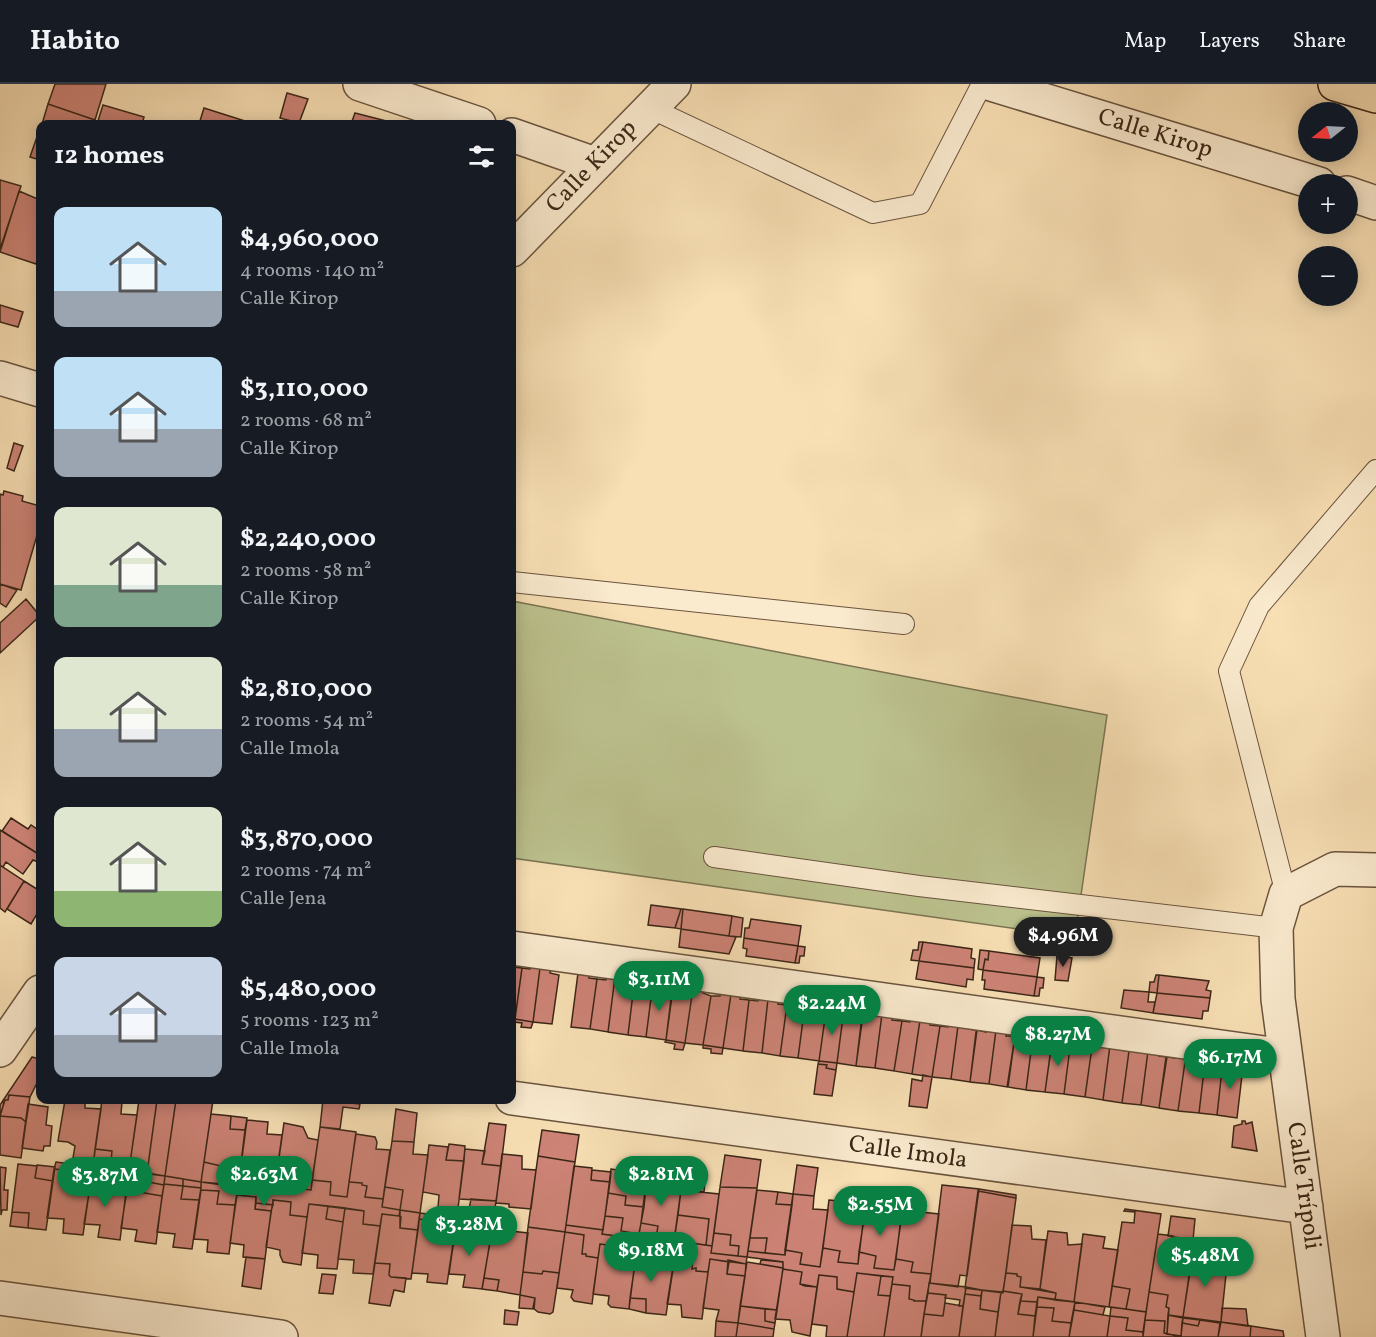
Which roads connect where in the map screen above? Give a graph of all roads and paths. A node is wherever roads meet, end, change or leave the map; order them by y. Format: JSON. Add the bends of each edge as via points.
{"nodes":[{"id":1,"x":360,"y":84,"type":"edge"},
{"id":2,"x":674,"y":84,"type":"edge"},
{"id":3,"x":982,"y":84,"type":"edge"},
{"id":4,"x":991,"y":84,"type":"edge"},
{"id":5,"x":1335,"y":84,"type":"edge"},
{"id":6,"x":1376,"y":96,"type":"edge"},
{"id":7,"x":650,"y":108,"type":"junction"},
{"id":8,"x":467,"y":120,"type":"edge"},
{"id":9,"x":516,"y":136,"type":"edge"},
{"id":10,"x":595,"y":164,"type":"junction"},
{"id":11,"x":1298,"y":178,"type":"edge"},
{"id":12,"x":1358,"y":197,"type":"edge"},
{"id":13,"x":1376,"y":203,"type":"edge"},
{"id":14,"x":516,"y":246,"type":"edge"},
{"id":15,"x":0,"y":378,"type":"edge"},
{"id":16,"x":36,"y":389,"type":"edge"},
{"id":17,"x":1376,"y":470,"type":"edge"},
{"id":18,"x":516,"y":582,"type":"edge"},
{"id":19,"x":904,"y":624,"type":"dead end"},
{"id":20,"x":714,"y":857,"type":"dead end"},
{"id":21,"x":1376,"y":870,"type":"edge"},
{"id":22,"x":1286,"y":894,"type":"junction"},
{"id":23,"x":1276,"y":928,"type":"junction"},
{"id":24,"x":516,"y":949,"type":"edge"},
{"id":25,"x":36,"y":1000,"type":"edge"},
{"id":26,"x":19,"y":1035,"type":"edge"},
{"id":27,"x":1285,"y":1056,"type":"junction"},
{"id":28,"x":516,"y":1099,"type":"edge"},
{"id":29,"x":1306,"y":1207,"type":"junction"},
{"id":30,"x":0,"y":1298,"type":"edge"},
{"id":31,"x":281,"y":1337,"type":"edge"},
{"id":32,"x":1323,"y":1337,"type":"edge"}],
"edges":[{"from":1,"to":8,"type":"street"},
{"from":2,"to":7,"type":"street","name":"Calle Kirop"},
{"from":3,"to":7,"type":"lane","via":[[920,204],[873,213]]},
{"from":4,"to":11,"type":"street","name":"Calle Kirop"},
{"from":5,"to":6,"type":"highway"},
{"from":7,"to":10,"type":"street","name":"Calle Kirop"},
{"from":9,"to":10,"type":"street"},
{"from":10,"to":14,"type":"street","name":"Calle Kirop"},
{"from":12,"to":13,"type":"street"},
{"from":15,"to":16,"type":"street"},
{"from":17,"to":22,"type":"lane","via":[[1259,606],[1229,670]]},
{"from":18,"to":19,"type":"lane"},
{"from":20,"to":23,"type":"lane","via":[[918,886]]},
{"from":21,"to":22,"type":"street","via":[[1335,869]]},
{"from":22,"to":23,"type":"street","name":"Calle Trípoli"},
{"from":23,"to":27,"type":"street","name":"Calle Trípoli"},
{"from":24,"to":27,"type":"street"},
{"from":25,"to":26,"type":"street"},
{"from":27,"to":29,"type":"street","name":"Calle Trípoli"},
{"from":28,"to":29,"type":"street","name":"Calle Imola"},
{"from":29,"to":32,"type":"street","name":"Calle Trípoli"},
{"from":30,"to":31,"type":"street"}]}
